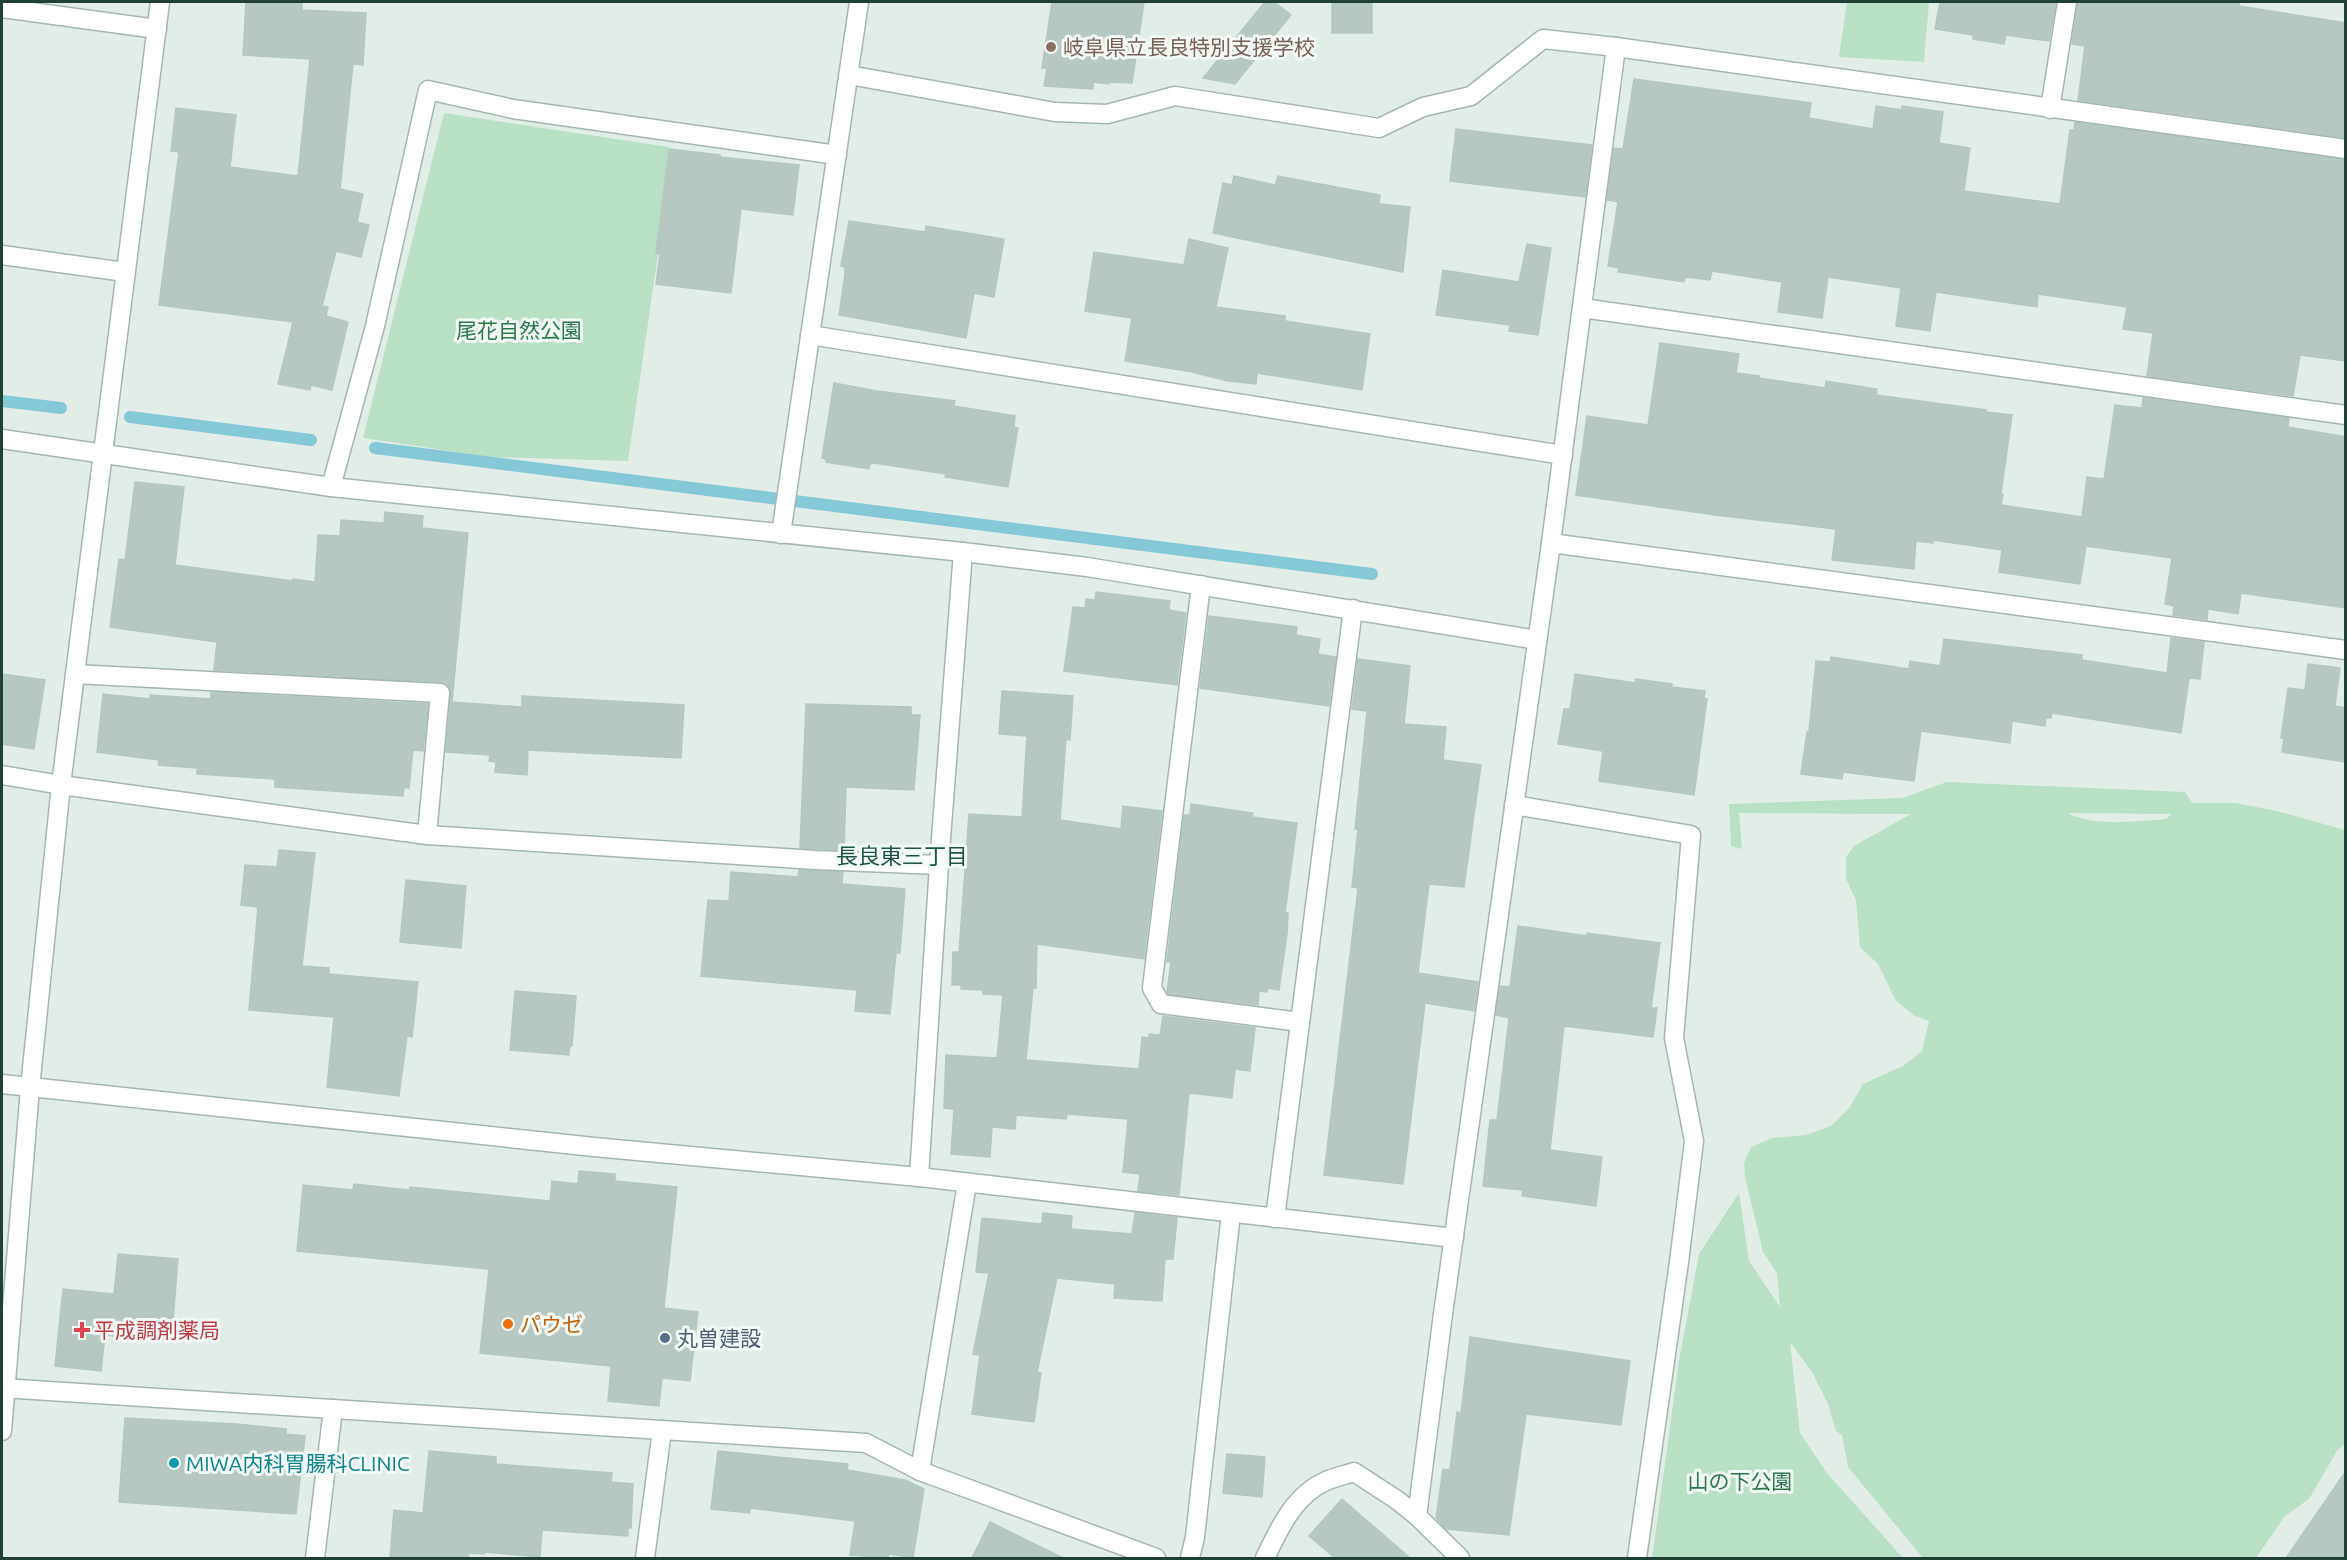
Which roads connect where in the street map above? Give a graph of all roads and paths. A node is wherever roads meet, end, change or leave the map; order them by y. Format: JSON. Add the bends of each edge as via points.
{"nodes":[{"id":1,"x":160,"y":2,"type":"edge"},
{"id":2,"x":859,"y":2,"type":"edge"},
{"id":3,"x":2067,"y":2,"type":"edge"},
{"id":4,"x":2,"y":8,"type":"edge"},
{"id":5,"x":157,"y":29,"type":"junction"},
{"id":6,"x":1616,"y":47,"type":"junction"},
{"id":7,"x":849,"y":75,"type":"junction"},
{"id":8,"x":2050,"y":109,"type":"junction"},
{"id":9,"x":2346,"y":149,"type":"edge"},
{"id":10,"x":837,"y":155,"type":"junction"},
{"id":11,"x":2,"y":255,"type":"edge"},
{"id":12,"x":125,"y":272,"type":"junction"},
{"id":13,"x":1582,"y":308,"type":"junction"},
{"id":14,"x":810,"y":335,"type":"junction"},
{"id":15,"x":2346,"y":415,"type":"edge"},
{"id":16,"x":2,"y":439,"type":"edge"},
{"id":17,"x":101,"y":453,"type":"junction"},
{"id":18,"x":1563,"y":455,"type":"junction"},
{"id":19,"x":331,"y":487,"type":"junction"},
{"id":20,"x":781,"y":534,"type":"junction"},
{"id":21,"x":1551,"y":543,"type":"junction"},
{"id":22,"x":963,"y":552,"type":"junction"},
{"id":23,"x":1201,"y":585,"type":"junction"},
{"id":24,"x":1353,"y":609,"type":"junction"},
{"id":25,"x":1537,"y":640,"type":"junction"},
{"id":26,"x":2346,"y":650,"type":"edge"},
{"id":27,"x":75,"y":674,"type":"junction"},
{"id":28,"x":2,"y":775,"type":"edge"},
{"id":29,"x":61,"y":785,"type":"junction"},
{"id":30,"x":1514,"y":805,"type":"junction"},
{"id":31,"x":427,"y":835,"type":"junction"},
{"id":32,"x":939,"y":865,"type":"junction"},
{"id":33,"x":1300,"y":1022,"type":"junction"},
{"id":34,"x":2,"y":1084,"type":"edge"},
{"id":35,"x":30,"y":1088,"type":"junction"},
{"id":36,"x":919,"y":1177,"type":"junction"},
{"id":37,"x":967,"y":1183,"type":"junction"},
{"id":38,"x":1231,"y":1213,"type":"junction"},
{"id":39,"x":1275,"y":1218,"type":"junction"},
{"id":40,"x":1454,"y":1238,"type":"junction"},
{"id":41,"x":4,"y":1388,"type":"edge"},
{"id":42,"x":333,"y":1409,"type":"junction"},
{"id":43,"x":662,"y":1430,"type":"junction"},
{"id":44,"x":2,"y":1431,"type":"edge"},
{"id":45,"x":920,"y":1471,"type":"junction"},
{"id":46,"x":1417,"y":1516,"type":"junction"},
{"id":47,"x":315,"y":1558,"type":"edge"},
{"id":48,"x":645,"y":1558,"type":"edge"},
{"id":49,"x":1156,"y":1558,"type":"edge"},
{"id":50,"x":1191,"y":1558,"type":"edge"},
{"id":51,"x":1265,"y":1558,"type":"edge"},
{"id":52,"x":1460,"y":1558,"type":"edge"},
{"id":53,"x":1636,"y":1558,"type":"edge"}],
"edges":[{"from":1,"to":5,"type":"street"},
{"from":2,"to":7,"type":"street"},
{"from":3,"to":8,"type":"street"},
{"from":4,"to":5,"type":"street"},
{"from":5,"to":12,"type":"street"},
{"from":6,"to":7,"type":"street","via":[[1542,39],[1472,96],[1423,107],[1379,128],[1175,96],[1107,114],[1055,112]]},
{"from":6,"to":8,"type":"street"},
{"from":6,"to":13,"type":"street"},
{"from":7,"to":10,"type":"street"},
{"from":8,"to":9,"type":"street"},
{"from":10,"to":14,"type":"street"},
{"from":10,"to":19,"type":"street","via":[[513,109],[428,90],[375,326]]},
{"from":11,"to":12,"type":"street"},
{"from":12,"to":17,"type":"street"},
{"from":13,"to":15,"type":"street"},
{"from":13,"to":18,"type":"street"},
{"from":14,"to":18,"type":"street"},
{"from":14,"to":20,"type":"street"},
{"from":16,"to":17,"type":"street"},
{"from":17,"to":19,"type":"street"},
{"from":17,"to":27,"type":"street"},
{"from":18,"to":21,"type":"street"},
{"from":19,"to":20,"type":"street"},
{"from":20,"to":22,"type":"street"},
{"from":21,"to":25,"type":"street"},
{"from":21,"to":26,"type":"street"},
{"from":22,"to":23,"type":"street"},
{"from":22,"to":32,"type":"street"},
{"from":23,"to":24,"type":"street"},
{"from":23,"to":33,"type":"street","via":[[1152,988],[1161,1004]]},
{"from":24,"to":25,"type":"street"},
{"from":24,"to":33,"type":"street"},
{"from":25,"to":30,"type":"street"},
{"from":27,"to":29,"type":"street"},
{"from":27,"to":31,"type":"street","via":[[440,693]]},
{"from":28,"to":29,"type":"street"},
{"from":29,"to":31,"type":"street"},
{"from":29,"to":35,"type":"street"},
{"from":30,"to":40,"type":"street"},
{"from":30,"to":53,"type":"street","via":[[1691,835],[1674,1038],[1694,1141]]},
{"from":31,"to":32,"type":"street"},
{"from":32,"to":36,"type":"street"},
{"from":33,"to":39,"type":"street"},
{"from":34,"to":35,"type":"street"},
{"from":35,"to":36,"type":"street"},
{"from":35,"to":41,"type":"street"},
{"from":36,"to":37,"type":"street"},
{"from":37,"to":38,"type":"street"},
{"from":37,"to":45,"type":"street"},
{"from":38,"to":39,"type":"street"},
{"from":38,"to":50,"type":"street"},
{"from":39,"to":40,"type":"street"},
{"from":40,"to":46,"type":"street"},
{"from":41,"to":42,"type":"street"},
{"from":41,"to":44,"type":"street"},
{"from":42,"to":43,"type":"street"},
{"from":42,"to":47,"type":"street"},
{"from":43,"to":45,"type":"street","via":[[866,1443]]},
{"from":43,"to":48,"type":"street"},
{"from":45,"to":49,"type":"street"},
{"from":46,"to":51,"type":"street","via":[[1354,1473],[1325,1482],[1299,1501],[1284,1519]]},
{"from":46,"to":52,"type":"street"}]}
